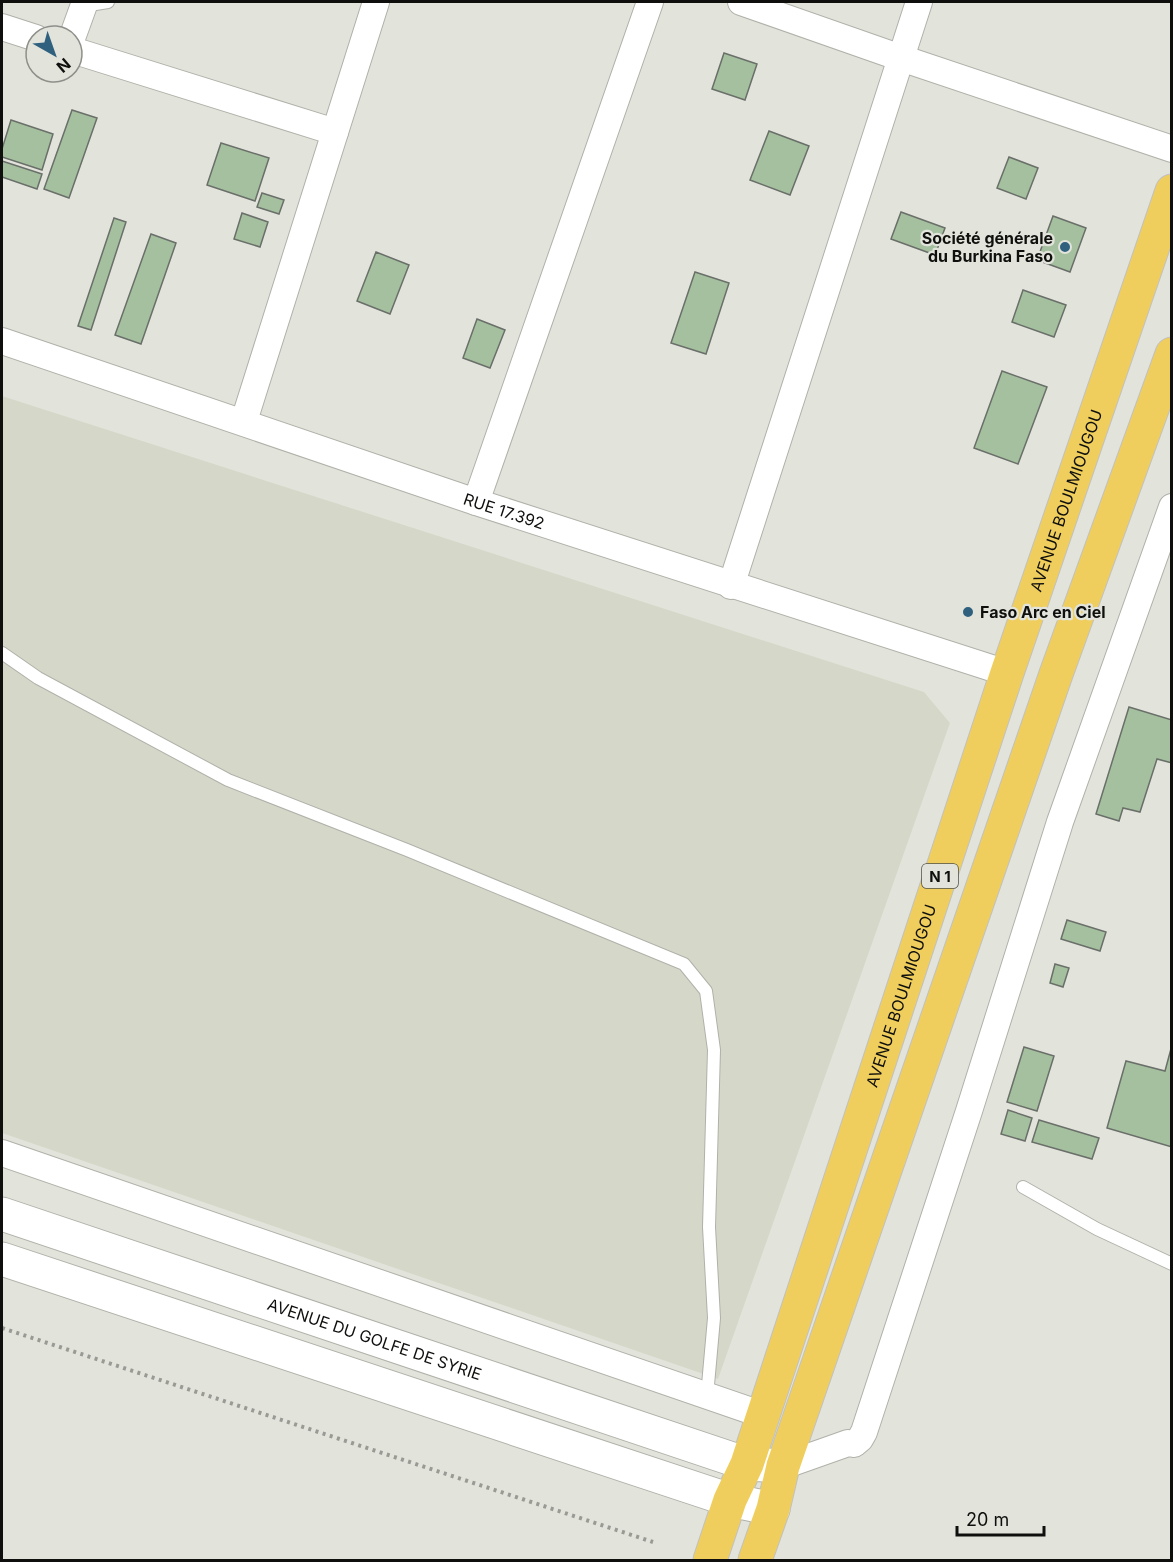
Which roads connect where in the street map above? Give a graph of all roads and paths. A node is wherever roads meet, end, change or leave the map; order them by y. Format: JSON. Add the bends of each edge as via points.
{"nodes":[{"id":1,"x":376,"y":2,"type":"edge"},
{"id":2,"x":650,"y":2,"type":"edge"},
{"id":3,"x":741,"y":2,"type":"edge"},
{"id":4,"x":919,"y":2,"type":"edge"},
{"id":5,"x":92,"y":3,"type":"edge"},
{"id":6,"x":80,"y":24,"type":"edge"},
{"id":7,"x":2,"y":27,"type":"edge"},
{"id":8,"x":24,"y":34,"type":"edge"},
{"id":9,"x":84,"y":54,"type":"edge"},
{"id":10,"x":901,"y":58,"type":"junction"},
{"id":11,"x":335,"y":132,"type":"junction"},
{"id":12,"x":1172,"y":148,"type":"edge"},
{"id":13,"x":1172,"y":191,"type":"edge"},
{"id":14,"x":2,"y":341,"type":"edge"},
{"id":15,"x":1172,"y":354,"type":"edge"},
{"id":16,"x":244,"y":422,"type":"junction"},
{"id":17,"x":476,"y":502,"type":"junction"},
{"id":18,"x":1172,"y":507,"type":"edge"},
{"id":19,"x":731,"y":586,"type":"junction"},
{"id":20,"x":2,"y":653,"type":"edge"},
{"id":21,"x":1007,"y":673,"type":"junction"},
{"id":22,"x":2,"y":1153,"type":"edge"},
{"id":23,"x":1023,"y":1187,"type":"dead end"},
{"id":24,"x":2,"y":1214,"type":"edge"},
{"id":25,"x":2,"y":1259,"type":"edge"},
{"id":26,"x":1172,"y":1264,"type":"edge"},
{"id":27,"x":2,"y":1328,"type":"edge"},
{"id":28,"x":354,"y":1332,"type":"junction"},
{"id":29,"x":343,"y":1372,"type":"junction"},
{"id":30,"x":707,"y":1396,"type":"junction"},
{"id":31,"x":763,"y":1415,"type":"junction"},
{"id":32,"x":747,"y":1464,"type":"junction"},
{"id":33,"x":783,"y":1466,"type":"junction"},
{"id":34,"x":730,"y":1500,"type":"junction"},
{"id":35,"x":773,"y":1509,"type":"junction"},
{"id":36,"x":653,"y":1542,"type":"dead end"},
{"id":37,"x":710,"y":1560,"type":"edge"},
{"id":38,"x":755,"y":1560,"type":"edge"}],
"edges":[{"from":1,"to":11,"type":"street"},
{"from":2,"to":17,"type":"street"},
{"from":3,"to":10,"type":"street"},
{"from":4,"to":10,"type":"street"},
{"from":5,"to":6,"type":"street"},
{"from":7,"to":8,"type":"street"},
{"from":9,"to":11,"type":"street"},
{"from":10,"to":12,"type":"street"},
{"from":10,"to":19,"type":"street"},
{"from":11,"to":16,"type":"street"},
{"from":13,"to":21,"type":"highway","name":"AVENUE BOULMIOUGOU","number":"N 1"},
{"from":14,"to":16,"type":"street","name":"RUE 17.392"},
{"from":15,"to":33,"type":"highway","number":"N 1","via":[[1056,674]]},
{"from":16,"to":17,"type":"street","name":"RUE 17.392"},
{"from":17,"to":19,"type":"street","name":"RUE 17.392"},
{"from":18,"to":33,"type":"street","via":[[1060,822],[864,1432],[854,1444]]},
{"from":19,"to":21,"type":"street","name":"RUE 17.392"},
{"from":20,"to":30,"type":"lane","via":[[38,678],[228,780],[684,964],[706,991],[714,1050],[709,1227],[714,1318]]},
{"from":21,"to":31,"type":"highway","name":"AVENUE BOULMIOUGOU","number":"N 1"},
{"from":22,"to":30,"type":"street"},
{"from":23,"to":26,"type":"lane","via":[[1097,1229]]},
{"from":24,"to":28,"type":"main road","name":"AVENUE DU GOLFE DE SYRIE"},
{"from":25,"to":29,"type":"main road"},
{"from":27,"to":36,"type":"path"},
{"from":28,"to":29,"type":"main road"},
{"from":28,"to":32,"type":"main road","name":"AVENUE DU GOLFE DE SYRIE"},
{"from":29,"to":34,"type":"main road"},
{"from":30,"to":31,"type":"street"},
{"from":31,"to":32,"type":"highway","name":"AVENUE BOULMIOUGOU","number":"N 1"},
{"from":32,"to":33,"type":"main road","name":"AVENUE DU GOLFE DE SYRIE"},
{"from":32,"to":34,"type":"highway","name":"AVENUE BOULMIOUGOU","number":"N 1"},
{"from":33,"to":35,"type":"highway","number":"N 1"},
{"from":34,"to":35,"type":"main road"},
{"from":34,"to":37,"type":"highway","name":"AVENUE BOULMIOUGOU","number":"N 1"},
{"from":35,"to":38,"type":"highway","number":"N 1"}]}
